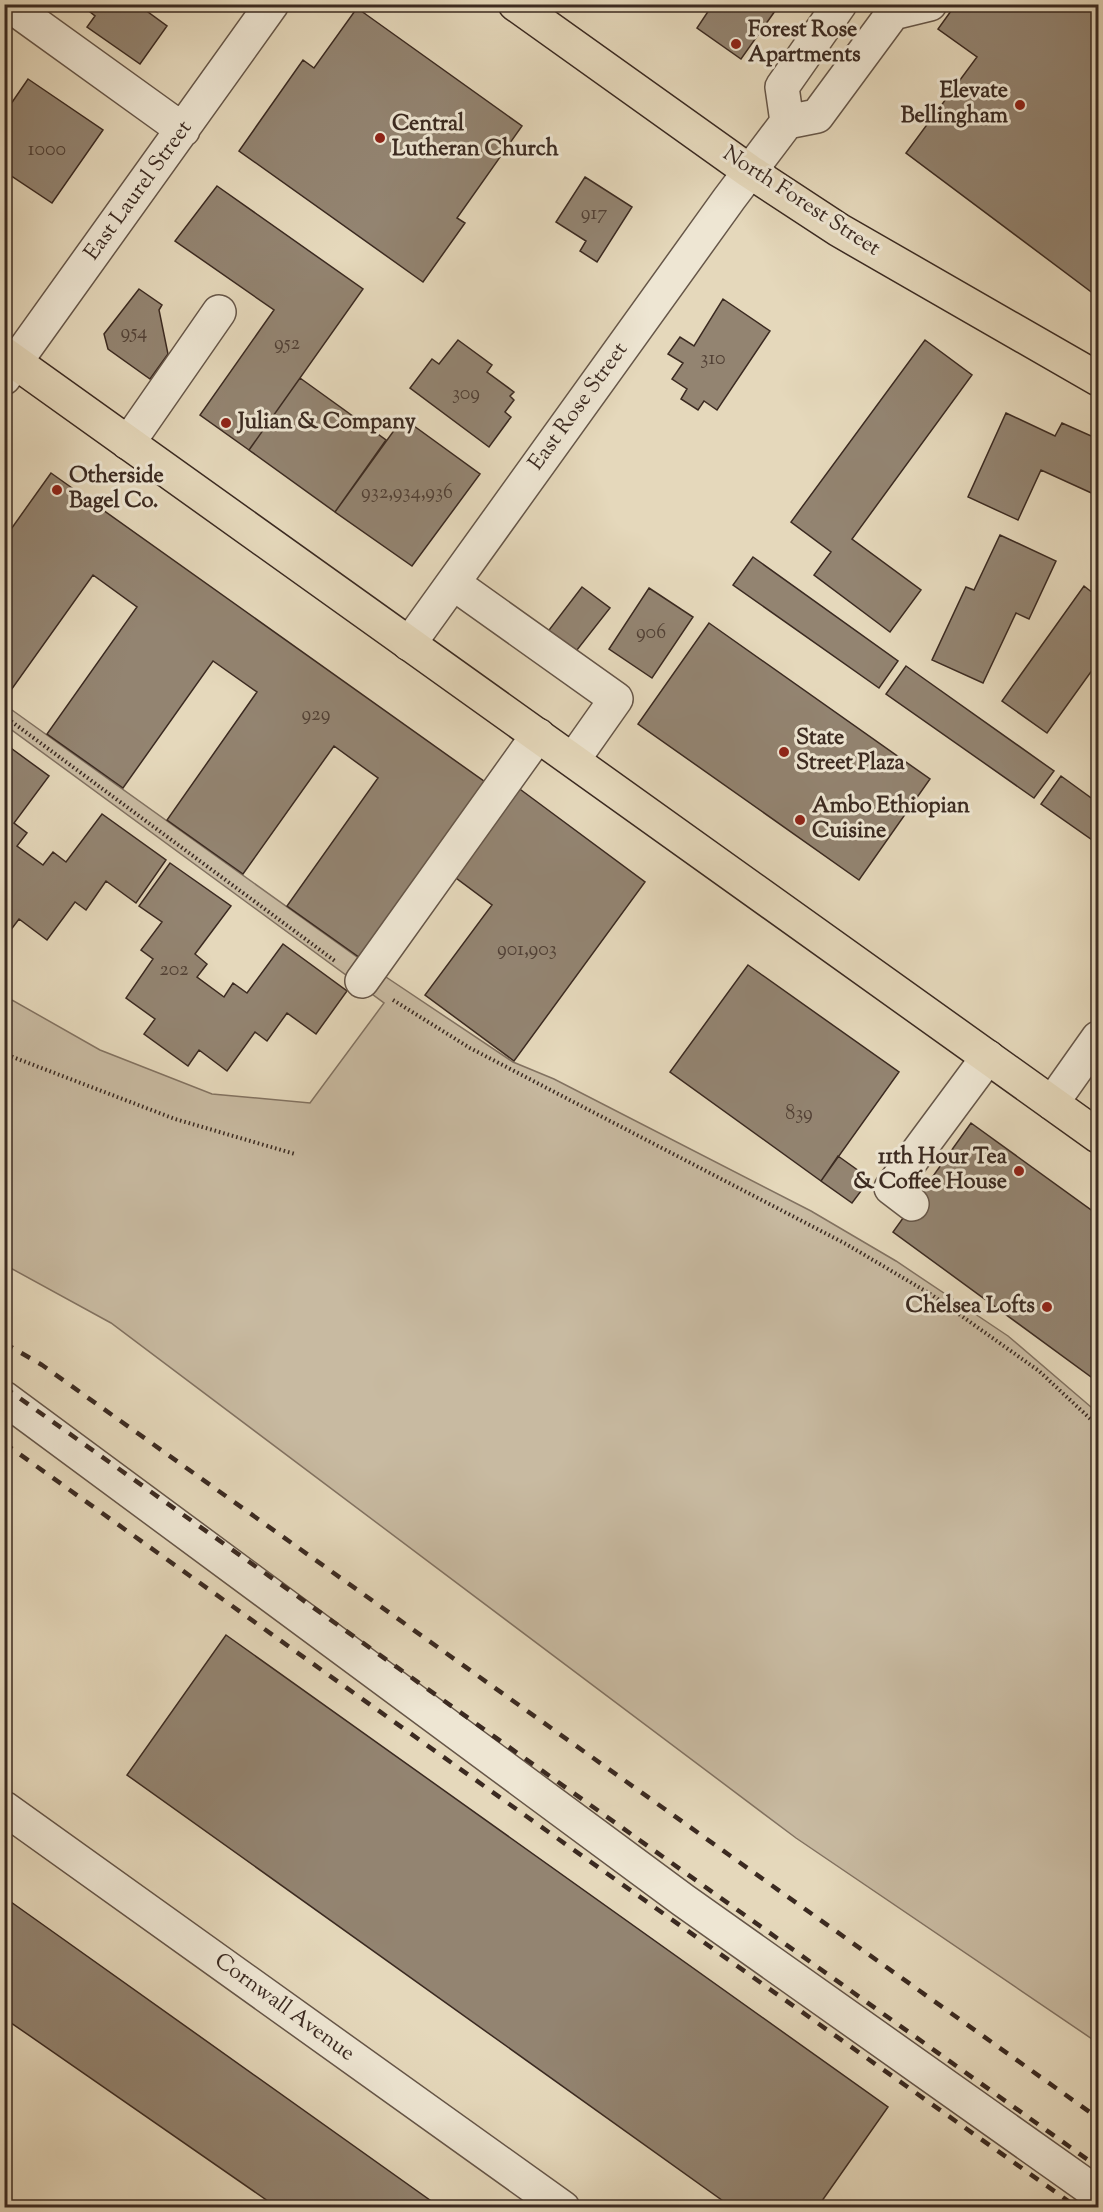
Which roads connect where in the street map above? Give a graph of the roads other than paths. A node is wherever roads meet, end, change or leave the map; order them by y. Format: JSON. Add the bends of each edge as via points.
{"nodes":[{"id":1,"x":8,"y":4,"type":"edge"},
{"id":2,"x":272,"y":4,"type":"edge"},
{"id":3,"x":515,"y":4,"type":"edge"},
{"id":4,"x":840,"y":4,"type":"edge"},
{"id":5,"x":930,"y":4,"type":"edge"},
{"id":6,"x":894,"y":9,"type":"edge"},
{"id":7,"x":787,"y":122,"type":"junction"},
{"id":8,"x":183,"y":130,"type":"junction"},
{"id":9,"x":749,"y":171,"type":"junction"},
{"id":10,"x":219,"y":312,"type":"dead end"},
{"id":11,"x":8,"y":365,"type":"edge"},
{"id":12,"x":1098,"y":379,"type":"edge"},
{"id":13,"x":128,"y":443,"type":"junction"},
{"id":14,"x":453,"y":583,"type":"junction"},
{"id":15,"x":409,"y":644,"type":"junction"},
{"id":16,"x":538,"y":735,"type":"junction"},
{"id":17,"x":573,"y":760,"type":"junction"},
{"id":18,"x":362,"y":981,"type":"road end"},
{"id":19,"x":1098,"y":1038,"type":"edge"},
{"id":20,"x":988,"y":1057,"type":"junction"},
{"id":21,"x":1052,"y":1103,"type":"junction"},
{"id":22,"x":1098,"y":1136,"type":"edge"},
{"id":23,"x":912,"y":1204,"type":"dead end"},
{"id":24,"x":4,"y":1398,"type":"edge"},
{"id":25,"x":4,"y":1808,"type":"edge"},
{"id":26,"x":1098,"y":2194,"type":"edge"},
{"id":27,"x":562,"y":2208,"type":"edge"}],
"edges":[{"from":1,"to":8,"type":"street"},
{"from":2,"to":8,"type":"street","name":"East Laurel Street"},
{"from":3,"to":9,"type":"main road","name":"North Forest Street"},
{"from":4,"to":7,"type":"street","via":[[782,87]]},
{"from":5,"to":6,"type":"street"},
{"from":6,"to":7,"type":"street","via":[[817,116]]},
{"from":7,"to":9,"type":"street","name":"East Rose Street"},
{"from":8,"to":11,"type":"street","name":"East Laurel Street"},
{"from":9,"to":12,"type":"main road","name":"North Forest Street","via":[[839,230]]},
{"from":9,"to":14,"type":"street","name":"East Rose Street"},
{"from":10,"to":13,"type":"street"},
{"from":11,"to":13,"type":"main road"},
{"from":13,"to":15,"type":"main road"},
{"from":14,"to":15,"type":"street","name":"East Rose Street"},
{"from":14,"to":17,"type":"street","via":[[616,699]]},
{"from":15,"to":16,"type":"main road"},
{"from":16,"to":17,"type":"main road"},
{"from":16,"to":18,"type":"street"},
{"from":17,"to":20,"type":"main road"},
{"from":19,"to":21,"type":"street"},
{"from":20,"to":21,"type":"main road"},
{"from":20,"to":23,"type":"street","via":[[891,1188]]},
{"from":21,"to":22,"type":"main road"},
{"from":24,"to":26,"type":"street","via":[[683,1900]]},
{"from":25,"to":27,"type":"street","name":"Cornwall Avenue"}]}
